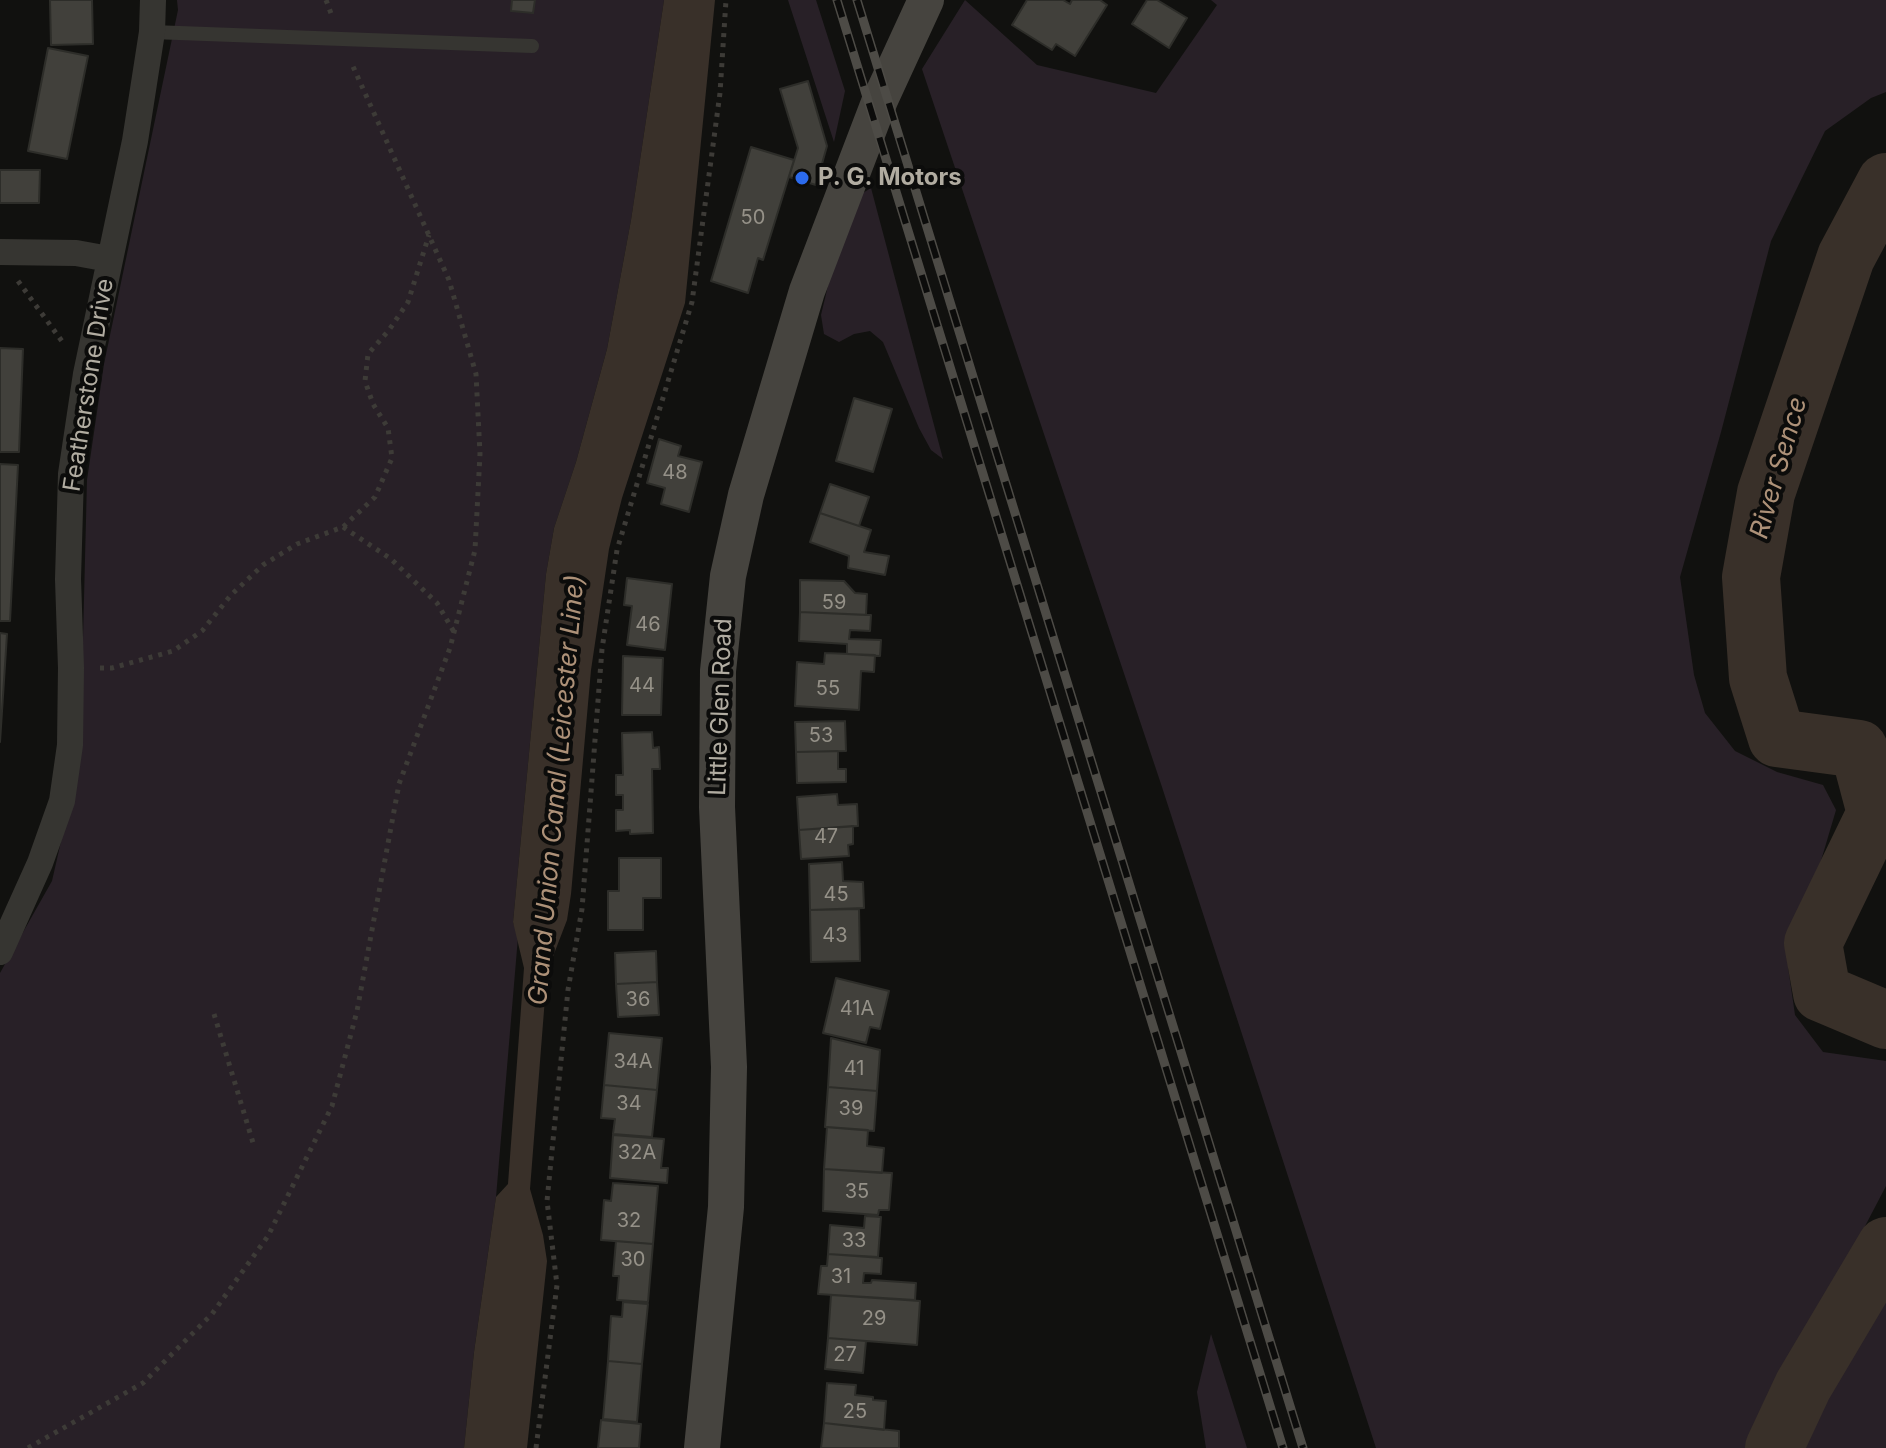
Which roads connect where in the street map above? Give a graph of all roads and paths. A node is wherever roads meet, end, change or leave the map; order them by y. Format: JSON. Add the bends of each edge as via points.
{"nodes":[{"id":1,"x":153,"y":0,"type":"edge"},
{"id":2,"x":326,"y":0,"type":"edge"},
{"id":3,"x":726,"y":0,"type":"edge"},
{"id":4,"x":926,"y":0,"type":"edge"},
{"id":5,"x":152,"y":32,"type":"junction"},
{"id":6,"x":340,"y":39,"type":"junction"},
{"id":7,"x":532,"y":46,"type":"dead end"},
{"id":8,"x":430,"y":233,"type":"junction"},
{"id":9,"x":109,"y":259,"type":"junction"},
{"id":10,"x":4,"y":261,"type":"edge"},
{"id":11,"x":86,"y":374,"type":"junction"},
{"id":12,"x":343,"y":527,"type":"junction"},
{"id":13,"x":454,"y":632,"type":"junction"},
{"id":14,"x":71,"y":668,"type":"junction"},
{"id":15,"x":0,"y":952,"type":"edge"},
{"id":16,"x":214,"y":1014,"type":"dead end"},
{"id":17,"x":254,"y":1146,"type":"dead end"},
{"id":18,"x":28,"y":1448,"type":"edge"},
{"id":19,"x":536,"y":1448,"type":"edge"},
{"id":20,"x":702,"y":1448,"type":"edge"}],
"edges":[{"from":1,"to":5,"type":"street","name":"Featherstone Drive"},
{"from":2,"to":6,"type":"path"},
{"from":3,"to":19,"type":"path","via":[[720,93],[692,302],[617,550],[602,649],[582,909],[568,990],[547,1201],[557,1285]]},
{"from":4,"to":20,"type":"main road","name":"Little Glen Road","via":[[880,100],[807,291],[746,495],[728,576],[718,671],[717,807],[729,1067],[726,1207]]},
{"from":5,"to":6,"type":"lane"},
{"from":5,"to":9,"type":"street","name":"Featherstone Drive"},
{"from":6,"to":7,"type":"lane"},
{"from":6,"to":8,"type":"path"},
{"from":8,"to":12,"type":"path","via":[[408,302],[368,354],[365,381],[388,428],[392,458],[375,497]]},
{"from":8,"to":13,"type":"path","via":[[476,374],[480,454],[475,550]]},
{"from":9,"to":10,"type":"street","via":[[76,253]]},
{"from":9,"to":11,"type":"street","name":"Featherstone Drive"},
{"from":10,"to":11,"type":"path"},
{"from":11,"to":14,"type":"street","name":"Featherstone Drive","via":[[71,474]]},
{"from":12,"to":13,"type":"path","via":[[391,559],[437,603]]},
{"from":12,"to":14,"type":"path","via":[[297,544],[263,565],[202,631],[173,651],[112,668]]},
{"from":13,"to":18,"type":"path","via":[[399,784],[357,1011],[332,1106],[268,1236],[212,1314],[143,1383]]},
{"from":14,"to":15,"type":"street","name":"Featherstone Drive","via":[[70,745],[62,801]]},
{"from":16,"to":17,"type":"path"}]}
